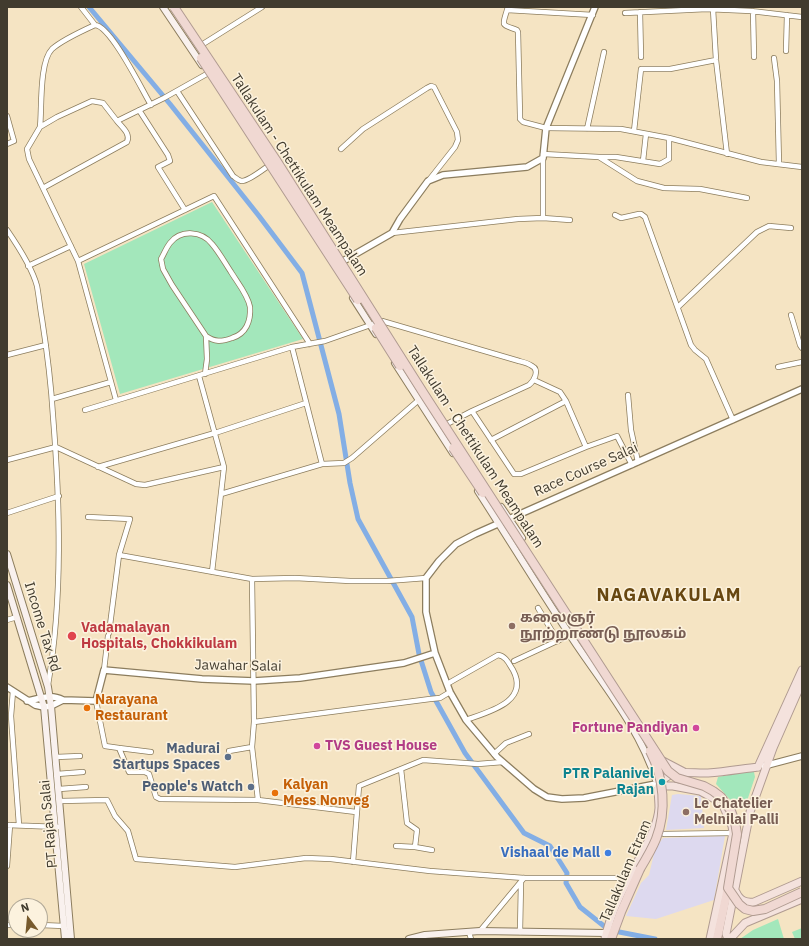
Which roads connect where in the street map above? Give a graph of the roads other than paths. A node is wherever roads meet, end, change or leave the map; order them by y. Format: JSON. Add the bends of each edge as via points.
{"nodes":[{"id":1,"x":81,"y":7,"type":"edge"},
{"id":2,"x":163,"y":7,"type":"edge"},
{"id":3,"x":168,"y":7,"type":"edge"},
{"id":4,"x":174,"y":7,"type":"edge"},
{"id":5,"x":178,"y":7,"type":"edge"},
{"id":6,"x":262,"y":7,"type":"edge"},
{"id":7,"x":595,"y":7,"type":"edge"},
{"id":8,"x":507,"y":8,"type":"edge"},
{"id":9,"x":705,"y":8,"type":"edge"},
{"id":10,"x":713,"y":9,"type":"junction"},
{"id":11,"x":753,"y":11,"type":"junction"},
{"id":12,"x":640,"y":12,"type":"junction"},
{"id":13,"x":625,"y":13,"type":"dead end"},
{"id":14,"x":787,"y":15,"type":"junction"},
{"id":15,"x":592,"y":16,"type":"junction"},
{"id":16,"x":802,"y":17,"type":"edge"},
{"id":17,"x":95,"y":25,"type":"junction"},
{"id":18,"x":203,"y":44,"type":"junction"},
{"id":19,"x":786,"y":51,"type":"dead end"},
{"id":20,"x":604,"y":52,"type":"dead end"},
{"id":21,"x":640,"y":57,"type":"dead end"},
{"id":22,"x":754,"y":57,"type":"dead end"},
{"id":23,"x":774,"y":58,"type":"dead end"},
{"id":24,"x":716,"y":60,"type":"junction"},
{"id":25,"x":219,"y":67,"type":"junction"},
{"id":26,"x":207,"y":74,"type":"junction"},
{"id":27,"x":176,"y":91,"type":"junction"},
{"id":28,"x":151,"y":104,"type":"junction"},
{"id":29,"x":139,"y":110,"type":"junction"},
{"id":30,"x":7,"y":116,"type":"edge"},
{"id":31,"x":117,"y":121,"type":"junction"},
{"id":32,"x":40,"y":127,"type":"junction"},
{"id":33,"x":546,"y":128,"type":"junction"},
{"id":34,"x":587,"y":129,"type":"junction"},
{"id":35,"x":634,"y":132,"type":"junction"},
{"id":36,"x":646,"y":134,"type":"junction"},
{"id":37,"x":669,"y":138,"type":"junction"},
{"id":38,"x":7,"y":144,"type":"edge"},
{"id":39,"x":341,"y":149,"type":"dead end"},
{"id":40,"x":727,"y":154,"type":"junction"},
{"id":41,"x":543,"y":156,"type":"junction"},
{"id":42,"x":599,"y":157,"type":"junction"},
{"id":43,"x":279,"y":159,"type":"junction"},
{"id":44,"x":643,"y":161,"type":"junction"},
{"id":45,"x":779,"y":164,"type":"junction"},
{"id":46,"x":268,"y":167,"type":"junction"},
{"id":47,"x":802,"y":167,"type":"edge"},
{"id":48,"x":428,"y":182,"type":"junction"},
{"id":49,"x":43,"y":188,"type":"junction"},
{"id":50,"x":747,"y":198,"type":"dead end"},
{"id":51,"x":185,"y":210,"type":"junction"},
{"id":52,"x":615,"y":215,"type":"dead end"},
{"id":53,"x":543,"y":218,"type":"junction"},
{"id":54,"x":570,"y":220,"type":"dead end"},
{"id":55,"x":791,"y":228,"type":"dead end"},
{"id":56,"x":7,"y":230,"type":"edge"},
{"id":57,"x":392,"y":233,"type":"junction"},
{"id":58,"x":71,"y":246,"type":"junction"},
{"id":59,"x":344,"y":260,"type":"junction"},
{"id":60,"x":78,"y":261,"type":"junction"},
{"id":61,"x":28,"y":266,"type":"junction"},
{"id":62,"x":332,"y":267,"type":"junction"},
{"id":63,"x":678,"y":307,"type":"junction"},
{"id":64,"x":791,"y":315,"type":"dead end"},
{"id":65,"x":382,"y":321,"type":"junction"},
{"id":66,"x":370,"y":325,"type":"junction"},
{"id":67,"x":206,"y":336,"type":"junction"},
{"id":68,"x":310,"y":344,"type":"junction"},
{"id":69,"x":46,"y":345,"type":"junction"},
{"id":70,"x":292,"y":347,"type":"junction"},
{"id":71,"x":802,"y":348,"type":"edge"},
{"id":72,"x":7,"y":354,"type":"edge"},
{"id":73,"x":802,"y":362,"type":"edge"},
{"id":74,"x":778,"y":367,"type":"dead end"},
{"id":75,"x":204,"y":374,"type":"junction"},
{"id":76,"x":199,"y":376,"type":"junction"},
{"id":77,"x":534,"y":380,"type":"junction"},
{"id":78,"x":111,"y":382,"type":"junction"},
{"id":79,"x":802,"y":389,"type":"edge"},
{"id":80,"x":428,"y":394,"type":"junction"},
{"id":81,"x":628,"y":395,"type":"dead end"},
{"id":82,"x":52,"y":399,"type":"junction"},
{"id":83,"x":116,"y":400,"type":"junction"},
{"id":84,"x":419,"y":400,"type":"junction"},
{"id":85,"x":566,"y":401,"type":"junction"},
{"id":86,"x":306,"y":403,"type":"junction"},
{"id":87,"x":85,"y":410,"type":"dead end"},
{"id":88,"x":472,"y":411,"type":"junction"},
{"id":89,"x":733,"y":420,"type":"junction"},
{"id":90,"x":447,"y":424,"type":"junction"},
{"id":91,"x":215,"y":433,"type":"junction"},
{"id":92,"x":490,"y":440,"type":"junction"},
{"id":93,"x":56,"y":447,"type":"junction"},
{"id":94,"x":586,"y":447,"type":"junction"},
{"id":95,"x":7,"y":460,"type":"edge"},
{"id":96,"x":638,"y":462,"type":"junction"},
{"id":97,"x":322,"y":464,"type":"junction"},
{"id":98,"x":632,"y":465,"type":"junction"},
{"id":99,"x":98,"y":467,"type":"junction"},
{"id":100,"x":224,"y":467,"type":"junction"},
{"id":101,"x":221,"y":494,"type":"junction"},
{"id":102,"x":59,"y":496,"type":"junction"},
{"id":103,"x":7,"y":513,"type":"edge"},
{"id":104,"x":88,"y":517,"type":"dead end"},
{"id":105,"x":509,"y":518,"type":"junction"},
{"id":106,"x":498,"y":522,"type":"junction"},
{"id":107,"x":7,"y":554,"type":"edge"},
{"id":108,"x":119,"y":555,"type":"junction"},
{"id":109,"x":212,"y":572,"type":"junction"},
{"id":110,"x":426,"y":578,"type":"junction"},
{"id":111,"x":252,"y":579,"type":"junction"},
{"id":112,"x":7,"y":585,"type":"edge"},
{"id":113,"x":538,"y":608,"type":"dead end"},
{"id":114,"x":17,"y":617,"type":"junction"},
{"id":115,"x":7,"y":620,"type":"edge"},
{"id":116,"x":570,"y":635,"type":"junction"},
{"id":117,"x":558,"y":641,"type":"junction"},
{"id":118,"x":435,"y":653,"type":"junction"},
{"id":119,"x":514,"y":661,"type":"dead end"},
{"id":120,"x":104,"y":670,"type":"junction"},
{"id":121,"x":802,"y":670,"type":"edge"},
{"id":122,"x":254,"y":681,"type":"junction"},
{"id":123,"x":802,"y":682,"type":"edge"},
{"id":124,"x":447,"y":684,"type":"junction"},
{"id":125,"x":7,"y":687,"type":"edge"},
{"id":126,"x":48,"y":688,"type":"junction"},
{"id":127,"x":800,"y":690,"type":"edge"},
{"id":128,"x":13,"y":691,"type":"junction"},
{"id":129,"x":450,"y":692,"type":"junction"},
{"id":130,"x":50,"y":696,"type":"junction"},
{"id":131,"x":41,"y":697,"type":"junction"},
{"id":132,"x":63,"y":700,"type":"junction"},
{"id":133,"x":27,"y":701,"type":"junction"},
{"id":134,"x":96,"y":701,"type":"junction"},
{"id":135,"x":52,"y":706,"type":"junction"},
{"id":136,"x":44,"y":707,"type":"junction"},
{"id":137,"x":466,"y":720,"type":"junction"},
{"id":138,"x":254,"y":722,"type":"junction"},
{"id":139,"x":529,"y":734,"type":"dead end"},
{"id":140,"x":646,"y":743,"type":"joint"},
{"id":141,"x":252,"y":747,"type":"junction"},
{"id":142,"x":119,"y":748,"type":"junction"},
{"id":143,"x":229,"y":751,"type":"dead end"},
{"id":144,"x":151,"y":752,"type":"dead end"},
{"id":145,"x":494,"y":754,"type":"junction"},
{"id":146,"x":80,"y":756,"type":"dead end"},
{"id":147,"x":802,"y":756,"type":"edge"},
{"id":148,"x":56,"y":757,"type":"junction"},
{"id":149,"x":663,"y":760,"type":"junction"},
{"id":150,"x":503,"y":762,"type":"junction"},
{"id":151,"x":766,"y":765,"type":"junction"},
{"id":152,"x":758,"y":767,"type":"junction"},
{"id":153,"x":402,"y":769,"type":"junction"},
{"id":154,"x":83,"y":772,"type":"dead end"},
{"id":155,"x":687,"y":773,"type":"junction"},
{"id":156,"x":57,"y":774,"type":"junction"},
{"id":157,"x":762,"y":776,"type":"junction"},
{"id":158,"x":664,"y":777,"type":"junction"},
{"id":159,"x":659,"y":784,"type":"junction"},
{"id":160,"x":86,"y":787,"type":"dead end"},
{"id":161,"x":59,"y":790,"type":"junction"},
{"id":162,"x":258,"y":800,"type":"junction"},
{"id":163,"x":60,"y":802,"type":"junction"},
{"id":164,"x":356,"y":812,"type":"junction"},
{"id":165,"x":8,"y":825,"type":"edge"},
{"id":166,"x":19,"y":825,"type":"junction"},
{"id":167,"x":58,"y":827,"type":"junction"},
{"id":168,"x":733,"y":833,"type":"junction"},
{"id":169,"x":664,"y":834,"type":"dead end"},
{"id":170,"x":396,"y":846,"type":"dead end"},
{"id":171,"x":415,"y":848,"type":"junction"},
{"id":172,"x":432,"y":850,"type":"dead end"},
{"id":173,"x":353,"y":862,"type":"junction"},
{"id":174,"x":7,"y":866,"type":"edge"},
{"id":175,"x":629,"y":878,"type":"junction"},
{"id":176,"x":522,"y":880,"type":"junction"},
{"id":177,"x":802,"y":881,"type":"edge"},
{"id":178,"x":64,"y":889,"type":"junction"},
{"id":179,"x":731,"y":889,"type":"junction"},
{"id":180,"x":802,"y":892,"type":"edge"},
{"id":181,"x":802,"y":899,"type":"edge"},
{"id":182,"x":48,"y":925,"type":"edge"},
{"id":183,"x":64,"y":926,"type":"junction"},
{"id":184,"x":480,"y":931,"type":"junction"},
{"id":185,"x":469,"y":932,"type":"junction"},
{"id":186,"x":520,"y":932,"type":"junction"},
{"id":187,"x":610,"y":932,"type":"edge"},
{"id":188,"x":425,"y":937,"type":"edge"},
{"id":189,"x":64,"y":939,"type":"edge"},
{"id":190,"x":71,"y":939,"type":"edge"},
{"id":191,"x":409,"y":939,"type":"edge"},
{"id":192,"x":471,"y":939,"type":"edge"},
{"id":193,"x":710,"y":939,"type":"edge"},
{"id":194,"x":717,"y":939,"type":"edge"},
{"id":195,"x":729,"y":939,"type":"edge"}],
"edges":[{"from":1,"to":17,"type":"street"},
{"from":2,"to":26,"type":"main road"},
{"from":3,"to":140,"type":"highway","name":"Tallakulam - Chettikulam Meampalam","bridge":true},
{"from":4,"to":179,"type":"highway","name":"Tallakulam - Chettikulam Meampalam","bridge":true,"via":[[276,160],[668,771],[677,778],[713,791],[731,811],[737,834]]},
{"from":5,"to":18,"type":"main road"},
{"from":6,"to":18,"type":"street"},
{"from":7,"to":15,"type":"street"},
{"from":8,"to":15,"type":"street"},
{"from":8,"to":33,"type":"street","via":[[504,24],[518,32],[520,120]]},
{"from":9,"to":10,"type":"street"},
{"from":9,"to":12,"type":"street"},
{"from":10,"to":11,"type":"street"},
{"from":10,"to":24,"type":"street"},
{"from":11,"to":14,"type":"street"},
{"from":11,"to":22,"type":"street"},
{"from":12,"to":13,"type":"street"},
{"from":12,"to":21,"type":"street"},
{"from":14,"to":16,"type":"street"},
{"from":14,"to":19,"type":"street"},
{"from":15,"to":33,"type":"street"},
{"from":17,"to":28,"type":"street","via":[[103,29],[121,52]]},
{"from":17,"to":32,"type":"street","via":[[52,49],[49,54],[44,69]]},
{"from":18,"to":25,"type":"main road"},
{"from":20,"to":34,"type":"street"},
{"from":23,"to":45,"type":"street"},
{"from":24,"to":35,"type":"street","via":[[670,69],[641,69]]},
{"from":24,"to":40,"type":"street"},
{"from":25,"to":26,"type":"street"},
{"from":25,"to":43,"type":"main road"},
{"from":26,"to":27,"type":"street"},
{"from":26,"to":46,"type":"main road"},
{"from":27,"to":28,"type":"street"},
{"from":27,"to":46,"type":"street","via":[[233,176],[242,181],[247,180]]},
{"from":28,"to":29,"type":"street"},
{"from":29,"to":31,"type":"street"},
{"from":29,"to":51,"type":"street","via":[[168,155],[170,161],[158,167]]},
{"from":30,"to":38,"type":"street","via":[[14,141]]},
{"from":31,"to":32,"type":"street","via":[[103,103],[92,101]]},
{"from":31,"to":49,"type":"street","via":[[128,135],[127,142]]},
{"from":32,"to":49,"type":"street","via":[[27,149]]},
{"from":33,"to":34,"type":"street"},
{"from":33,"to":41,"type":"street"},
{"from":34,"to":35,"type":"street","via":[[621,129]]},
{"from":35,"to":36,"type":"street"},
{"from":36,"to":37,"type":"street"},
{"from":36,"to":44,"type":"street"},
{"from":37,"to":40,"type":"street"},
{"from":37,"to":44,"type":"street","via":[[669,159],[660,164]]},
{"from":39,"to":48,"type":"street","via":[[363,129],[427,88],[434,87],[457,132],[458,140]]},
{"from":40,"to":45,"type":"street"},
{"from":41,"to":42,"type":"street"},
{"from":41,"to":48,"type":"street","via":[[527,167],[443,175]]},
{"from":41,"to":53,"type":"street"},
{"from":42,"to":44,"type":"street"},
{"from":42,"to":50,"type":"street","via":[[637,181],[664,188],[700,189]]},
{"from":43,"to":46,"type":"street"},
{"from":43,"to":59,"type":"main road"},
{"from":45,"to":47,"type":"street"},
{"from":46,"to":62,"type":"main road"},
{"from":48,"to":57,"type":"street"},
{"from":49,"to":58,"type":"street"},
{"from":51,"to":60,"type":"street"},
{"from":51,"to":68,"type":"street","via":[[214,196]]},
{"from":52,"to":63,"type":"street","via":[[621,218],[641,214],[645,217]]},
{"from":53,"to":54,"type":"street"},
{"from":53,"to":57,"type":"street"},
{"from":55,"to":63,"type":"street","via":[[769,226],[757,232]]},
{"from":56,"to":61,"type":"street"},
{"from":57,"to":59,"type":"street"},
{"from":58,"to":60,"type":"street"},
{"from":58,"to":61,"type":"street"},
{"from":59,"to":62,"type":"street"},
{"from":59,"to":65,"type":"main road"},
{"from":60,"to":78,"type":"street"},
{"from":61,"to":69,"type":"street","via":[[36,285]]},
{"from":62,"to":66,"type":"main road"},
{"from":63,"to":89,"type":"street","via":[[691,345],[706,359]]},
{"from":64,"to":71,"type":"street"},
{"from":65,"to":66,"type":"street"},
{"from":65,"to":77,"type":"street","via":[[532,366],[536,371]]},
{"from":65,"to":80,"type":"main road"},
{"from":66,"to":68,"type":"street"},
{"from":66,"to":84,"type":"main road"},
{"from":67,"to":67,"type":"street","via":[[213,341],[222,341],[245,332],[250,319],[250,305],[213,244],[205,236],[189,233],[178,236],[170,243],[161,259],[163,269],[172,285]]},
{"from":67,"to":75,"type":"street","via":[[207,358]]},
{"from":68,"to":70,"type":"street"},
{"from":69,"to":72,"type":"street"},
{"from":69,"to":82,"type":"street"},
{"from":70,"to":75,"type":"street"},
{"from":70,"to":86,"type":"street"},
{"from":73,"to":74,"type":"street"},
{"from":75,"to":76,"type":"street"},
{"from":76,"to":83,"type":"street"},
{"from":76,"to":91,"type":"street"},
{"from":77,"to":85,"type":"street","via":[[557,390]]},
{"from":77,"to":88,"type":"street","via":[[529,385]]},
{"from":78,"to":82,"type":"street"},
{"from":78,"to":83,"type":"street"},
{"from":79,"to":89,"type":"street","name":"Race Course Salai"},
{"from":80,"to":84,"type":"street"},
{"from":80,"to":90,"type":"main road"},
{"from":81,"to":96,"type":"street","via":[[631,430]]},
{"from":82,"to":93,"type":"street"},
{"from":83,"to":87,"type":"street"},
{"from":84,"to":97,"type":"street","via":[[352,458],[344,462]]},
{"from":84,"to":106,"type":"main road"},
{"from":85,"to":92,"type":"street"},
{"from":85,"to":94,"type":"street"},
{"from":86,"to":91,"type":"street"},
{"from":86,"to":97,"type":"street"},
{"from":88,"to":90,"type":"street"},
{"from":88,"to":92,"type":"street"},
{"from":89,"to":96,"type":"street","name":"Race Course Salai"},
{"from":90,"to":105,"type":"main road"},
{"from":91,"to":99,"type":"street"},
{"from":91,"to":100,"type":"street"},
{"from":92,"to":94,"type":"street","via":[[511,473],[517,475]]},
{"from":93,"to":95,"type":"street"},
{"from":93,"to":99,"type":"street"},
{"from":93,"to":102,"type":"street"},
{"from":94,"to":98,"type":"street","via":[[617,436]]},
{"from":96,"to":98,"type":"street","name":"Race Course Salai"},
{"from":97,"to":101,"type":"street"},
{"from":98,"to":105,"type":"street","name":"Race Course Salai"},
{"from":99,"to":100,"type":"street","via":[[136,484],[145,485]]},
{"from":100,"to":101,"type":"street"},
{"from":101,"to":109,"type":"street"},
{"from":102,"to":103,"type":"street"},
{"from":102,"to":126,"type":"street","via":[[58,585]]},
{"from":104,"to":108,"type":"street","via":[[130,519]]},
{"from":105,"to":106,"type":"street","name":"Race Course Salai"},
{"from":105,"to":149,"type":"main road"},
{"from":106,"to":110,"type":"street","name":"Race Course Salai","via":[[456,544],[438,561]]},
{"from":106,"to":116,"type":"main road"},
{"from":107,"to":126,"type":"main road","name":"Income Tax Rd"},
{"from":108,"to":109,"type":"street"},
{"from":108,"to":120,"type":"street"},
{"from":109,"to":111,"type":"street"},
{"from":110,"to":111,"type":"street","via":[[394,581]]},
{"from":110,"to":118,"type":"street","via":[[426,612]]},
{"from":111,"to":122,"type":"street"},
{"from":112,"to":114,"type":"main road","name":"Income Tax Rd"},
{"from":113,"to":117,"type":"street"},
{"from":114,"to":115,"type":"street"},
{"from":114,"to":131,"type":"main road","name":"Income Tax Rd"},
{"from":116,"to":117,"type":"street"},
{"from":116,"to":159,"type":"main road","via":[[643,746]]},
{"from":117,"to":119,"type":"street"},
{"from":118,"to":122,"type":"street","name":"Jawahar Salai","via":[[404,663],[300,678]]},
{"from":118,"to":124,"type":"street"},
{"from":120,"to":122,"type":"street","name":"Jawahar Salai"},
{"from":120,"to":134,"type":"street"},
{"from":121,"to":152,"type":"main road"},
{"from":122,"to":138,"type":"street"},
{"from":123,"to":127,"type":"main road"},
{"from":124,"to":129,"type":"street"},
{"from":124,"to":137,"type":"street","via":[[498,655],[505,658],[513,671],[516,679],[514,696],[508,702],[484,714]]},
{"from":125,"to":128,"type":"street"},
{"from":126,"to":130,"type":"main road","name":"Income Tax Rd"},
{"from":127,"to":151,"type":"main road"},
{"from":128,"to":133,"type":"street"},
{"from":128,"to":166,"type":"street","via":[[11,716]]},
{"from":129,"to":137,"type":"street"},
{"from":129,"to":138,"type":"street","via":[[440,698]]},
{"from":130,"to":131,"type":"street"},
{"from":130,"to":132,"type":"street"},
{"from":130,"to":135,"type":"main road","name":"Income Tax Rd"},
{"from":131,"to":133,"type":"street"},
{"from":131,"to":136,"type":"main road","name":"Income Tax Rd"},
{"from":132,"to":134,"type":"street"},
{"from":132,"to":135,"type":"street"},
{"from":133,"to":136,"type":"street"},
{"from":134,"to":142,"type":"street","via":[[105,746]]},
{"from":135,"to":136,"type":"street"},
{"from":135,"to":148,"type":"main road","name":"PT Rajan Salai"},
{"from":136,"to":167,"type":"main road","name":"PT Rajan Salai"},
{"from":137,"to":145,"type":"street"},
{"from":138,"to":141,"type":"street"},
{"from":139,"to":145,"type":"street","via":[[506,743]]},
{"from":140,"to":187,"type":"highway","name":"Tallakulam Etram","bridge":true,"via":[[658,770],[663,810],[656,839]]},
{"from":141,"to":143,"type":"street"},
{"from":141,"to":162,"type":"street"},
{"from":142,"to":144,"type":"street"},
{"from":142,"to":162,"type":"street","via":[[129,772],[148,774],[156,797]]},
{"from":145,"to":150,"type":"street"},
{"from":146,"to":148,"type":"street"},
{"from":147,"to":151,"type":"street"},
{"from":148,"to":156,"type":"main road","name":"PT Rajan Salai"},
{"from":149,"to":155,"type":"main road"},
{"from":149,"to":158,"type":"main road"},
{"from":150,"to":153,"type":"street","via":[[478,764],[423,760]]},
{"from":150,"to":159,"type":"street","via":[[547,797],[584,798]]},
{"from":151,"to":152,"type":"street"},
{"from":151,"to":157,"type":"main road"},
{"from":152,"to":155,"type":"main road"},
{"from":152,"to":157,"type":"main road"},
{"from":153,"to":164,"type":"street","via":[[359,786]]},
{"from":153,"to":171,"type":"street","via":[[407,823],[417,830]]},
{"from":154,"to":156,"type":"street"},
{"from":155,"to":158,"type":"main road"},
{"from":156,"to":161,"type":"main road","name":"PT Rajan Salai"},
{"from":157,"to":179,"type":"main road","via":[[750,812]]},
{"from":158,"to":159,"type":"main road","via":[[667,783]]},
{"from":159,"to":168,"type":"main road","via":[[700,791],[722,803]]},
{"from":159,"to":175,"type":"main road","via":[[656,822]]},
{"from":160,"to":161,"type":"street"},
{"from":161,"to":163,"type":"main road","name":"PT Rajan Salai"},
{"from":162,"to":164,"type":"street"},
{"from":163,"to":167,"type":"main road","name":"PT Rajan Salai"},
{"from":163,"to":173,"type":"street","via":[[107,800],[115,816],[128,830],[136,859],[235,867],[306,858]]},
{"from":164,"to":173,"type":"street"},
{"from":165,"to":166,"type":"street"},
{"from":165,"to":174,"type":"street"},
{"from":166,"to":167,"type":"street"},
{"from":167,"to":178,"type":"main road","name":"PT Rajan Salai"},
{"from":168,"to":169,"type":"street"},
{"from":168,"to":193,"type":"main road"},
{"from":170,"to":171,"type":"street"},
{"from":171,"to":172,"type":"street"},
{"from":173,"to":176,"type":"street"},
{"from":175,"to":176,"type":"street"},
{"from":175,"to":187,"type":"main road"},
{"from":176,"to":184,"type":"street"},
{"from":176,"to":186,"type":"street"},
{"from":177,"to":179,"type":"main road","via":[[749,903],[738,897]]},
{"from":178,"to":183,"type":"main road","name":"PT Rajan Salai"},
{"from":178,"to":190,"type":"main road","name":"PT Rajan Salai"},
{"from":179,"to":180,"type":"highway","bridge":true,"via":[[739,904],[753,911],[765,909]]},
{"from":179,"to":194,"type":"highway","name":"Tallakulam - Chettikulam Meampalam"},
{"from":179,"to":195,"type":"main road","via":[[726,934]]},
{"from":181,"to":195,"type":"main road","via":[[745,923]]},
{"from":182,"to":183,"type":"street"},
{"from":183,"to":189,"type":"main road","name":"PT Rajan Salai"},
{"from":184,"to":185,"type":"main road"},
{"from":184,"to":186,"type":"main road"},
{"from":185,"to":188,"type":"main road"},
{"from":185,"to":192,"type":"street"},
{"from":186,"to":187,"type":"main road"},
{"from":188,"to":191,"type":"main road"}]}
